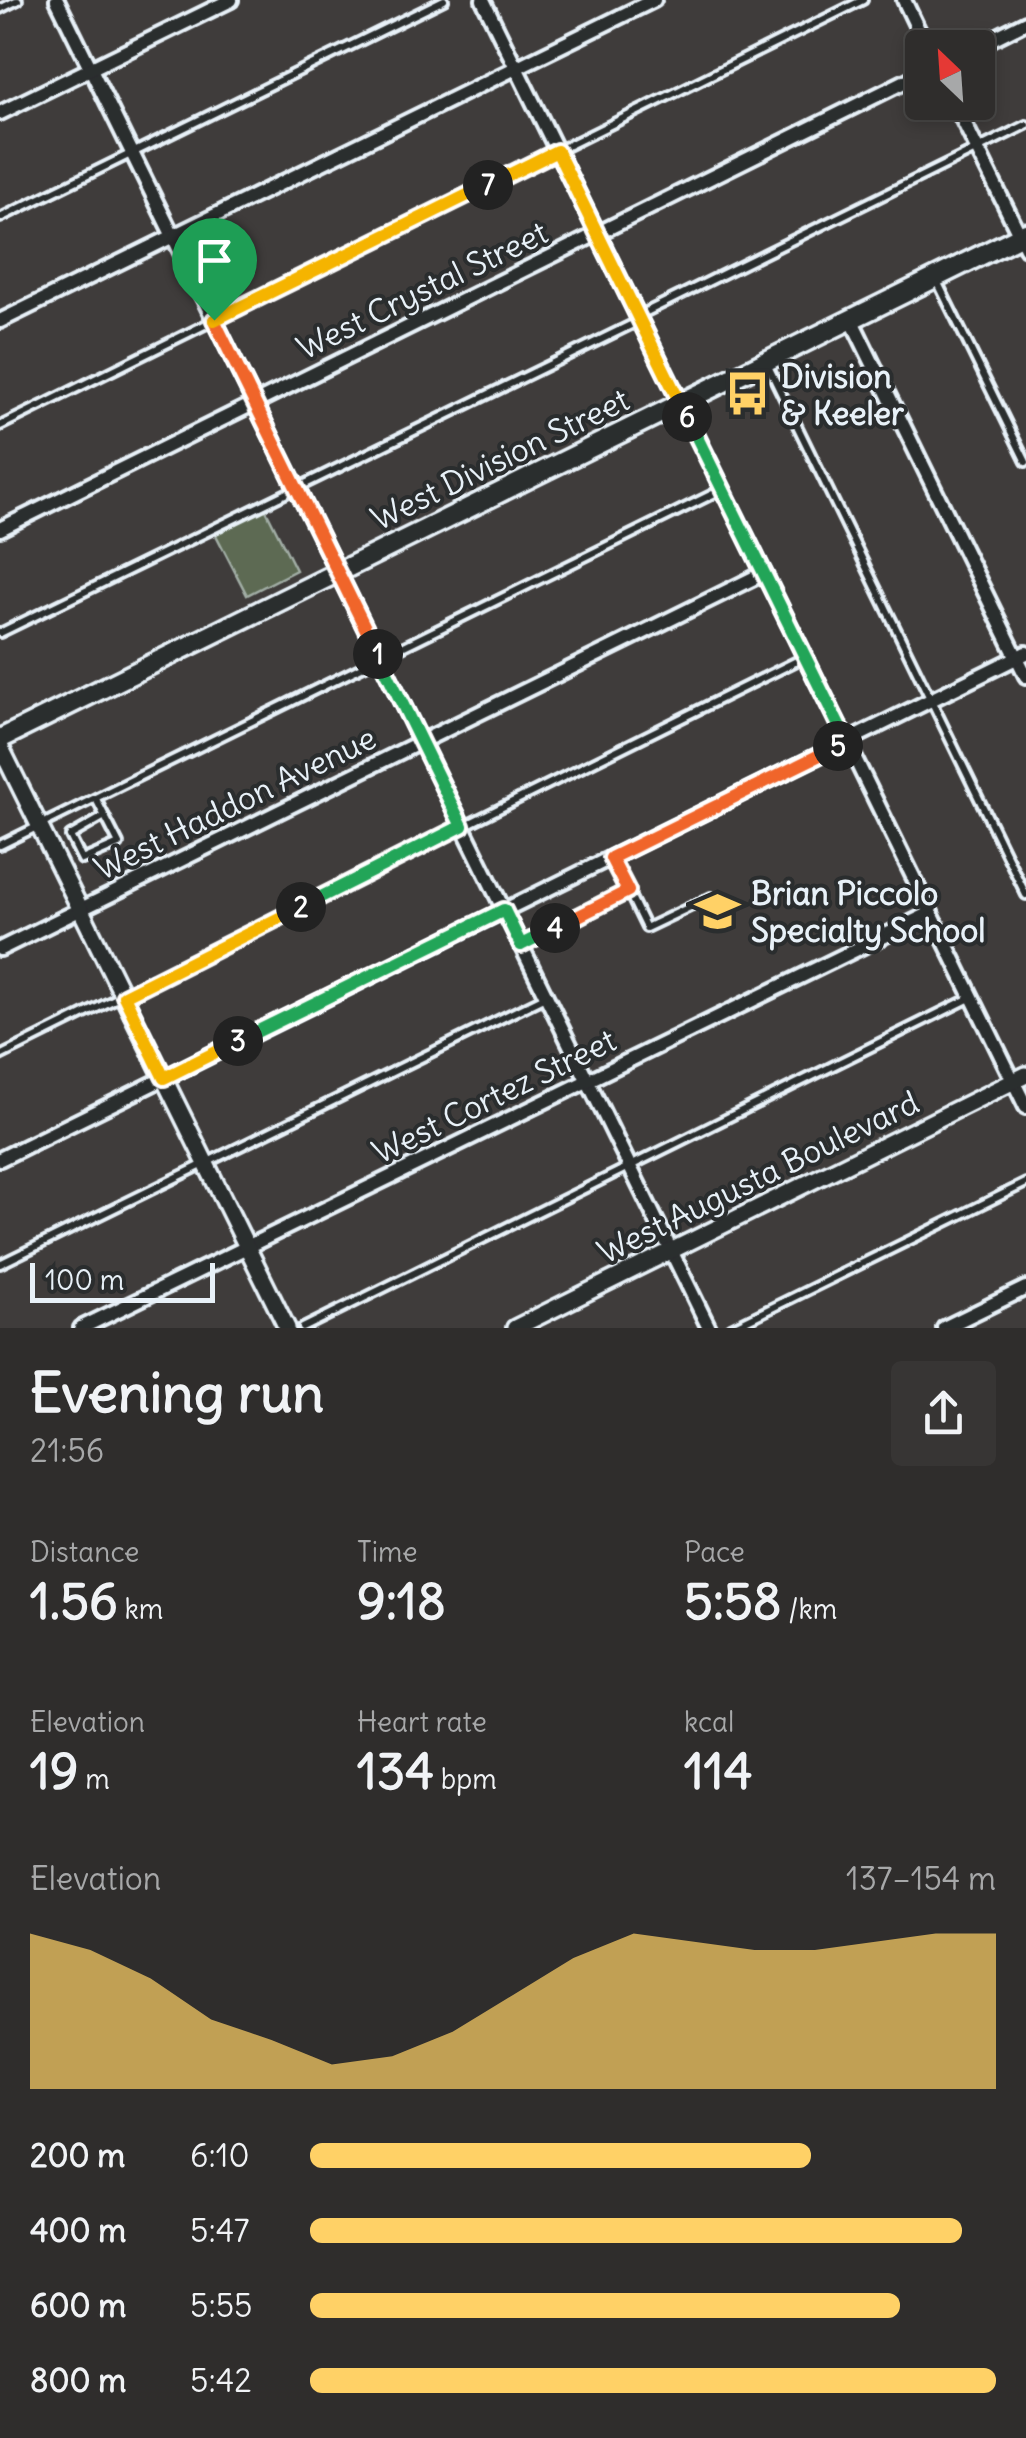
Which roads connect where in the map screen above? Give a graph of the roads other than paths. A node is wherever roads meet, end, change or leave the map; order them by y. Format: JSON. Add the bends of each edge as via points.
{"nodes":[{"id":1,"x":18,"y":0,"type":"edge"},
{"id":2,"x":56,"y":0,"type":"edge"},
{"id":3,"x":231,"y":0,"type":"edge"},
{"id":4,"x":444,"y":0,"type":"edge"},
{"id":5,"x":483,"y":0,"type":"edge"},
{"id":6,"x":654,"y":0,"type":"edge"},
{"id":7,"x":863,"y":0,"type":"edge"},
{"id":8,"x":904,"y":0,"type":"edge"},
{"id":9,"x":0,"y":9,"type":"edge"},
{"id":10,"x":1026,"y":22,"type":"edge"},
{"id":11,"x":918,"y":30,"type":"edge"},
{"id":12,"x":995,"y":38,"type":"edge"},
{"id":13,"x":516,"y":68,"type":"junction"},
{"id":14,"x":90,"y":69,"type":"junction"},
{"id":15,"x":905,"y":81,"type":"edge"},
{"id":16,"x":0,"y":113,"type":"edge"},
{"id":17,"x":963,"y":120,"type":"edge"},
{"id":18,"x":1026,"y":125,"type":"edge"},
{"id":19,"x":977,"y":149,"type":"junction"},
{"id":20,"x":557,"y":151,"type":"junction"},
{"id":21,"x":132,"y":153,"type":"junction"},
{"id":22,"x":0,"y":218,"type":"edge"},
{"id":23,"x":598,"y":234,"type":"junction"},
{"id":24,"x":173,"y":236,"type":"junction"},
{"id":25,"x":1024,"y":239,"type":"edge"},
{"id":26,"x":936,"y":278,"type":"junction"},
{"id":27,"x":639,"y":318,"type":"junction"},
{"id":28,"x":214,"y":320,"type":"junction"},
{"id":29,"x":851,"y":320,"type":"junction"},
{"id":30,"x":0,"y":321,"type":"edge"},
{"id":31,"x":766,"y":361,"type":"junction"},
{"id":32,"x":680,"y":403,"type":"junction"},
{"id":33,"x":255,"y":404,"type":"junction"},
{"id":34,"x":0,"y":426,"type":"edge"},
{"id":35,"x":1026,"y":462,"type":"edge"},
{"id":36,"x":296,"y":488,"type":"junction"},
{"id":37,"x":723,"y":490,"type":"junction"},
{"id":38,"x":0,"y":529,"type":"edge"},
{"id":39,"x":338,"y":572,"type":"junction"},
{"id":40,"x":764,"y":573,"type":"junction"},
{"id":41,"x":0,"y":633,"type":"edge"},
{"id":42,"x":1022,"y":655,"type":"edge"},
{"id":43,"x":805,"y":657,"type":"junction"},
{"id":44,"x":380,"y":658,"type":"junction"},
{"id":45,"x":1026,"y":676,"type":"edge"},
{"id":46,"x":931,"y":700,"type":"junction"},
{"id":47,"x":0,"y":742,"type":"edge"},
{"id":48,"x":421,"y":742,"type":"junction"},
{"id":49,"x":847,"y":742,"type":"junction"},
{"id":50,"x":96,"y":798,"type":"junction"},
{"id":51,"x":105,"y":816,"type":"junction"},
{"id":52,"x":40,"y":826,"type":"junction"},
{"id":53,"x":462,"y":826,"type":"junction"},
{"id":54,"x":0,"y":846,"type":"edge"},
{"id":55,"x":75,"y":847,"type":"junction"},
{"id":56,"x":54,"y":856,"type":"junction"},
{"id":57,"x":611,"y":858,"type":"junction"},
{"id":58,"x":628,"y":891,"type":"junction"},
{"id":59,"x":1026,"y":895,"type":"edge"},
{"id":60,"x":710,"y":897,"type":"dead end"},
{"id":61,"x":81,"y":910,"type":"junction"},
{"id":62,"x":504,"y":910,"type":"junction"},
{"id":63,"x":931,"y":912,"type":"junction"},
{"id":64,"x":521,"y":945,"type":"junction"},
{"id":65,"x":0,"y":950,"type":"edge"},
{"id":66,"x":124,"y":996,"type":"junction"},
{"id":67,"x":546,"y":996,"type":"junction"},
{"id":68,"x":972,"y":997,"type":"junction"},
{"id":69,"x":0,"y":1056,"type":"edge"},
{"id":70,"x":164,"y":1078,"type":"junction"},
{"id":71,"x":1020,"y":1078,"type":"edge"},
{"id":72,"x":588,"y":1080,"type":"junction"},
{"id":73,"x":1026,"y":1106,"type":"edge"},
{"id":74,"x":0,"y":1159,"type":"edge"},
{"id":75,"x":206,"y":1162,"type":"junction"},
{"id":76,"x":630,"y":1166,"type":"junction"},
{"id":77,"x":1026,"y":1183,"type":"edge"},
{"id":78,"x":247,"y":1247,"type":"junction"},
{"id":79,"x":671,"y":1251,"type":"junction"},
{"id":80,"x":0,"y":1264,"type":"edge"},
{"id":81,"x":1026,"y":1288,"type":"edge"},
{"id":82,"x":81,"y":1328,"type":"edge"},
{"id":83,"x":287,"y":1328,"type":"edge"},
{"id":84,"x":302,"y":1328,"type":"edge"},
{"id":85,"x":515,"y":1328,"type":"edge"},
{"id":86,"x":709,"y":1328,"type":"edge"},
{"id":87,"x":731,"y":1328,"type":"edge"},
{"id":88,"x":944,"y":1328,"type":"edge"}],
"edges":[{"from":1,"to":9,"type":"lane"},
{"from":2,"to":14,"type":"street"},
{"from":3,"to":14,"type":"street"},
{"from":4,"to":21,"type":"lane"},
{"from":5,"to":13,"type":"street"},
{"from":6,"to":13,"type":"street"},
{"from":7,"to":20,"type":"lane"},
{"from":8,"to":11,"type":"street"},
{"from":10,"to":12,"type":"street"},
{"from":13,"to":20,"type":"street"},
{"from":13,"to":24,"type":"street"},
{"from":14,"to":16,"type":"street"},
{"from":14,"to":21,"type":"street"},
{"from":15,"to":23,"type":"street","name":"West Crystal Street"},
{"from":17,"to":19,"type":"street"},
{"from":18,"to":19,"type":"lane"},
{"from":19,"to":25,"type":"street"},
{"from":19,"to":27,"type":"lane"},
{"from":20,"to":23,"type":"street"},
{"from":20,"to":28,"type":"lane"},
{"from":21,"to":22,"type":"lane"},
{"from":21,"to":24,"type":"street"},
{"from":23,"to":27,"type":"street"},
{"from":23,"to":33,"type":"street","name":"West Crystal Street"},
{"from":24,"to":28,"type":"street"},
{"from":24,"to":30,"type":"street"},
{"from":25,"to":26,"type":"main road","name":"West Division Street"},
{"from":26,"to":29,"type":"main road","name":"West Division Street"},
{"from":26,"to":35,"type":"lane"},
{"from":27,"to":32,"type":"street"},
{"from":27,"to":36,"type":"lane"},
{"from":28,"to":33,"type":"street"},
{"from":28,"to":34,"type":"lane"},
{"from":29,"to":31,"type":"main road","name":"West Division Street"},
{"from":29,"to":42,"type":"street"},
{"from":31,"to":32,"type":"main road","name":"West Division Street"},
{"from":31,"to":46,"type":"lane"},
{"from":32,"to":37,"type":"street"},
{"from":32,"to":39,"type":"main road","name":"West Division Street"},
{"from":33,"to":36,"type":"street"},
{"from":33,"to":38,"type":"street","name":"West Crystal Street"},
{"from":36,"to":39,"type":"street"},
{"from":36,"to":41,"type":"lane"},
{"from":37,"to":40,"type":"street"},
{"from":37,"to":44,"type":"lane"},
{"from":39,"to":44,"type":"street"},
{"from":39,"to":47,"type":"main road","name":"West Division Street"},
{"from":40,"to":43,"type":"street"},
{"from":40,"to":48,"type":"street","name":"West Haddon Avenue"},
{"from":42,"to":45,"type":"street"},
{"from":42,"to":46,"type":"street"},
{"from":43,"to":49,"type":"street"},
{"from":43,"to":53,"type":"lane"},
{"from":44,"to":48,"type":"street"},
{"from":44,"to":50,"type":"lane"},
{"from":46,"to":49,"type":"street"},
{"from":46,"to":59,"type":"lane"},
{"from":47,"to":52,"type":"street"},
{"from":48,"to":53,"type":"street"},
{"from":48,"to":61,"type":"street","name":"West Haddon Avenue"},
{"from":49,"to":57,"type":"street"},
{"from":49,"to":63,"type":"street"},
{"from":50,"to":51,"type":"lane"},
{"from":50,"to":52,"type":"lane"},
{"from":51,"to":55,"type":"lane","via":[[72,833]]},
{"from":51,"to":55,"type":"lane","via":[[118,844],[82,860]]},
{"from":52,"to":54,"type":"lane"},
{"from":52,"to":56,"type":"street"},
{"from":53,"to":62,"type":"street"},
{"from":53,"to":66,"type":"lane"},
{"from":55,"to":56,"type":"lane"},
{"from":56,"to":61,"type":"street"},
{"from":57,"to":58,"type":"lane"},
{"from":57,"to":62,"type":"street"},
{"from":58,"to":60,"type":"lane","via":[[646,928]]},
{"from":58,"to":64,"type":"lane"},
{"from":61,"to":65,"type":"street","name":"West Haddon Avenue"},
{"from":61,"to":66,"type":"street"},
{"from":62,"to":64,"type":"street"},
{"from":62,"to":70,"type":"street"},
{"from":63,"to":68,"type":"street"},
{"from":63,"to":72,"type":"street","name":"West Cortez Street"},
{"from":64,"to":67,"type":"street"},
{"from":66,"to":69,"type":"lane"},
{"from":66,"to":70,"type":"street"},
{"from":67,"to":72,"type":"street"},
{"from":67,"to":75,"type":"lane"},
{"from":68,"to":71,"type":"street"},
{"from":68,"to":76,"type":"lane"},
{"from":70,"to":74,"type":"street"},
{"from":70,"to":75,"type":"street"},
{"from":71,"to":73,"type":"street"},
{"from":71,"to":79,"type":"street","name":"West Augusta Boulevard"},
{"from":72,"to":76,"type":"street"},
{"from":72,"to":78,"type":"street","name":"West Cortez Street"},
{"from":75,"to":78,"type":"street"},
{"from":75,"to":80,"type":"lane"},
{"from":76,"to":79,"type":"street"},
{"from":76,"to":84,"type":"lane"},
{"from":77,"to":87,"type":"lane"},
{"from":78,"to":82,"type":"street","name":"West Cortez Street"},
{"from":78,"to":83,"type":"street"},
{"from":79,"to":85,"type":"street","name":"West Augusta Boulevard"},
{"from":79,"to":86,"type":"street"},
{"from":81,"to":88,"type":"street"}]}
